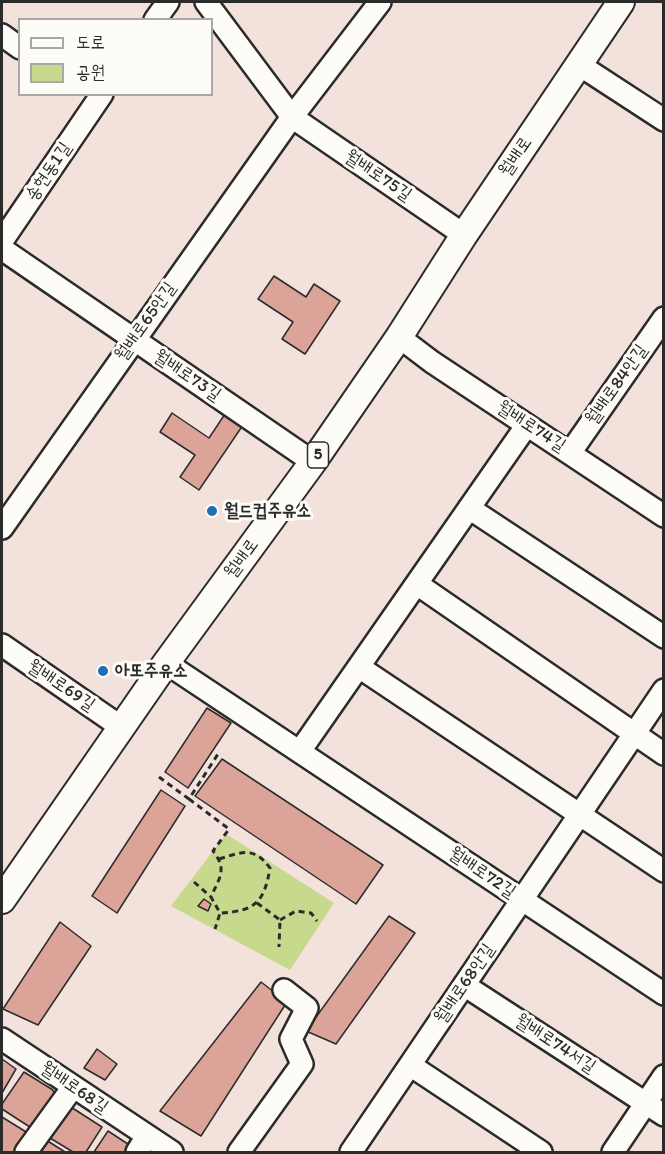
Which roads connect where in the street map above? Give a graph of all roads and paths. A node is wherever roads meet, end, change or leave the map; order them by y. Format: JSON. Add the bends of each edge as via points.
{"nodes":[{"id":1,"x":168,"y":2,"type":"edge"},
{"id":2,"x":206,"y":2,"type":"edge"},
{"id":3,"x":380,"y":2,"type":"edge"},
{"id":4,"x":615,"y":3,"type":"edge"},
{"id":5,"x":156,"y":18,"type":"edge"},
{"id":6,"x":2,"y":35,"type":"edge"},
{"id":7,"x":18,"y":47,"type":"edge"},
{"id":8,"x":578,"y":64,"type":"junction"},
{"id":9,"x":94,"y":97,"type":"edge"},
{"id":10,"x":292,"y":117,"type":"junction"},
{"id":11,"x":663,"y":120,"type":"edge"},
{"id":12,"x":464,"y":235,"type":"junction"},
{"id":13,"x":2,"y":241,"type":"edge"},
{"id":14,"x":2,"y":249,"type":"edge"},
{"id":15,"x":663,"y":318,"type":"edge"},
{"id":16,"x":399,"y":337,"type":"junction"},
{"id":17,"x":133,"y":339,"type":"junction"},
{"id":18,"x":527,"y":424,"type":"junction"},
{"id":19,"x":570,"y":453,"type":"junction"},
{"id":20,"x":313,"y":462,"type":"junction"},
{"id":21,"x":469,"y":508,"type":"junction"},
{"id":22,"x":663,"y":516,"type":"edge"},
{"id":23,"x":2,"y":528,"type":"edge"},
{"id":24,"x":417,"y":584,"type":"junction"},
{"id":25,"x":663,"y":637,"type":"edge"},
{"id":26,"x":2,"y":645,"type":"edge"},
{"id":27,"x":166,"y":663,"type":"junction"},
{"id":28,"x":359,"y":667,"type":"junction"},
{"id":29,"x":663,"y":690,"type":"edge"},
{"id":30,"x":122,"y":727,"type":"junction"},
{"id":31,"x":634,"y":733,"type":"junction"},
{"id":32,"x":300,"y":752,"type":"junction"},
{"id":33,"x":218,"y":754,"type":"dead end"},
{"id":34,"x":663,"y":754,"type":"edge"},
{"id":35,"x":159,"y":777,"type":"dead end"},
{"id":36,"x":189,"y":799,"type":"junction"},
{"id":37,"x":579,"y":815,"type":"junction"},
{"id":38,"x":219,"y":859,"type":"junction"},
{"id":39,"x":663,"y":872,"type":"edge"},
{"id":40,"x":194,"y":882,"type":"dead end"},
{"id":41,"x":211,"y":897,"type":"junction"},
{"id":42,"x":522,"y":899,"type":"junction"},
{"id":43,"x":2,"y":900,"type":"edge"},
{"id":44,"x":257,"y":903,"type":"junction"},
{"id":45,"x":220,"y":913,"type":"junction"},
{"id":46,"x":280,"y":920,"type":"junction"},
{"id":47,"x":317,"y":921,"type":"dead end"},
{"id":48,"x":215,"y":929,"type":"dead end"},
{"id":49,"x":279,"y":947,"type":"dead end"},
{"id":50,"x":464,"y":985,"type":"junction"},
{"id":51,"x":284,"y":990,"type":"dead end"},
{"id":52,"x":663,"y":994,"type":"edge"},
{"id":53,"x":2,"y":1039,"type":"edge"},
{"id":54,"x":410,"y":1065,"type":"junction"},
{"id":55,"x":663,"y":1076,"type":"edge"},
{"id":56,"x":73,"y":1087,"type":"junction"},
{"id":57,"x":645,"y":1103,"type":"junction"},
{"id":58,"x":663,"y":1115,"type":"edge"},
{"id":59,"x":142,"y":1144,"type":"edge"},
{"id":60,"x":356,"y":1150,"type":"edge"},
{"id":61,"x":26,"y":1152,"type":"edge"},
{"id":62,"x":172,"y":1152,"type":"edge"},
{"id":63,"x":239,"y":1152,"type":"edge"},
{"id":64,"x":541,"y":1152,"type":"edge"},
{"id":65,"x":613,"y":1152,"type":"edge"}],
"edges":[{"from":1,"to":5,"type":"street"},
{"from":2,"to":10,"type":"street","name":"월배로75길"},
{"from":3,"to":10,"type":"street"},
{"from":4,"to":8,"type":"main road","name":"월배로","number":"5"},
{"from":6,"to":7,"type":"street"},
{"from":8,"to":11,"type":"street"},
{"from":8,"to":12,"type":"main road","name":"월배로","number":"5"},
{"from":9,"to":13,"type":"street","name":"송현동1길"},
{"from":10,"to":12,"type":"street","name":"월배로75길"},
{"from":10,"to":17,"type":"street","name":"월배로65안길"},
{"from":12,"to":16,"type":"main road","name":"월배로","number":"5"},
{"from":14,"to":17,"type":"street","name":"월배로73길"},
{"from":15,"to":19,"type":"street","name":"월배로84안길"},
{"from":16,"to":18,"type":"street","name":"월배로74길"},
{"from":16,"to":20,"type":"main road","name":"월배로","number":"5"},
{"from":17,"to":20,"type":"street","name":"월배로73길"},
{"from":17,"to":23,"type":"street","name":"월배로65안길"},
{"from":18,"to":19,"type":"street","name":"월배로74길"},
{"from":18,"to":21,"type":"street"},
{"from":19,"to":22,"type":"street","name":"월배로74길"},
{"from":20,"to":27,"type":"main road","name":"월배로","number":"5"},
{"from":21,"to":24,"type":"street"},
{"from":21,"to":25,"type":"street"},
{"from":24,"to":28,"type":"street"},
{"from":24,"to":31,"type":"street"},
{"from":26,"to":30,"type":"street","name":"월배로69길"},
{"from":27,"to":30,"type":"main road","name":"월배로","number":"5"},
{"from":27,"to":32,"type":"street","name":"월배로72길"},
{"from":28,"to":32,"type":"street"},
{"from":28,"to":37,"type":"street"},
{"from":29,"to":31,"type":"street","name":"월배로68안길"},
{"from":30,"to":43,"type":"main road","name":"월배로","number":"5"},
{"from":31,"to":34,"type":"street"},
{"from":31,"to":37,"type":"street","name":"월배로68안길"},
{"from":32,"to":42,"type":"street","name":"월배로72길"},
{"from":33,"to":36,"type":"path"},
{"from":35,"to":36,"type":"path"},
{"from":36,"to":38,"type":"path","via":[[229,829],[213,851]]},
{"from":37,"to":39,"type":"street"},
{"from":37,"to":42,"type":"street","name":"월배로68안길"},
{"from":38,"to":41,"type":"path","via":[[222,873]]},
{"from":38,"to":44,"type":"path","via":[[245,851],[263,858],[270,868]]},
{"from":40,"to":41,"type":"path"},
{"from":41,"to":45,"type":"path"},
{"from":42,"to":50,"type":"street","name":"월배로68안길"},
{"from":42,"to":52,"type":"street","name":"월배로72길"},
{"from":44,"to":45,"type":"path","via":[[240,912]]},
{"from":44,"to":46,"type":"path"},
{"from":45,"to":48,"type":"path"},
{"from":46,"to":47,"type":"path","via":[[296,911],[311,913]]},
{"from":46,"to":49,"type":"path"},
{"from":50,"to":54,"type":"street","name":"월배로68안길"},
{"from":50,"to":57,"type":"street","name":"월배로74서길"},
{"from":51,"to":63,"type":"street","via":[[307,1008],[291,1040],[302,1064]]},
{"from":53,"to":56,"type":"street","name":"월배로68길"},
{"from":54,"to":60,"type":"street","name":"월배로68안길"},
{"from":54,"to":64,"type":"street"},
{"from":55,"to":57,"type":"street"},
{"from":56,"to":59,"type":"street","name":"월배로68길"},
{"from":56,"to":61,"type":"street"},
{"from":57,"to":58,"type":"street","name":"월배로74서길"},
{"from":57,"to":65,"type":"street"},
{"from":59,"to":62,"type":"street","name":"월배로68길"}]}
